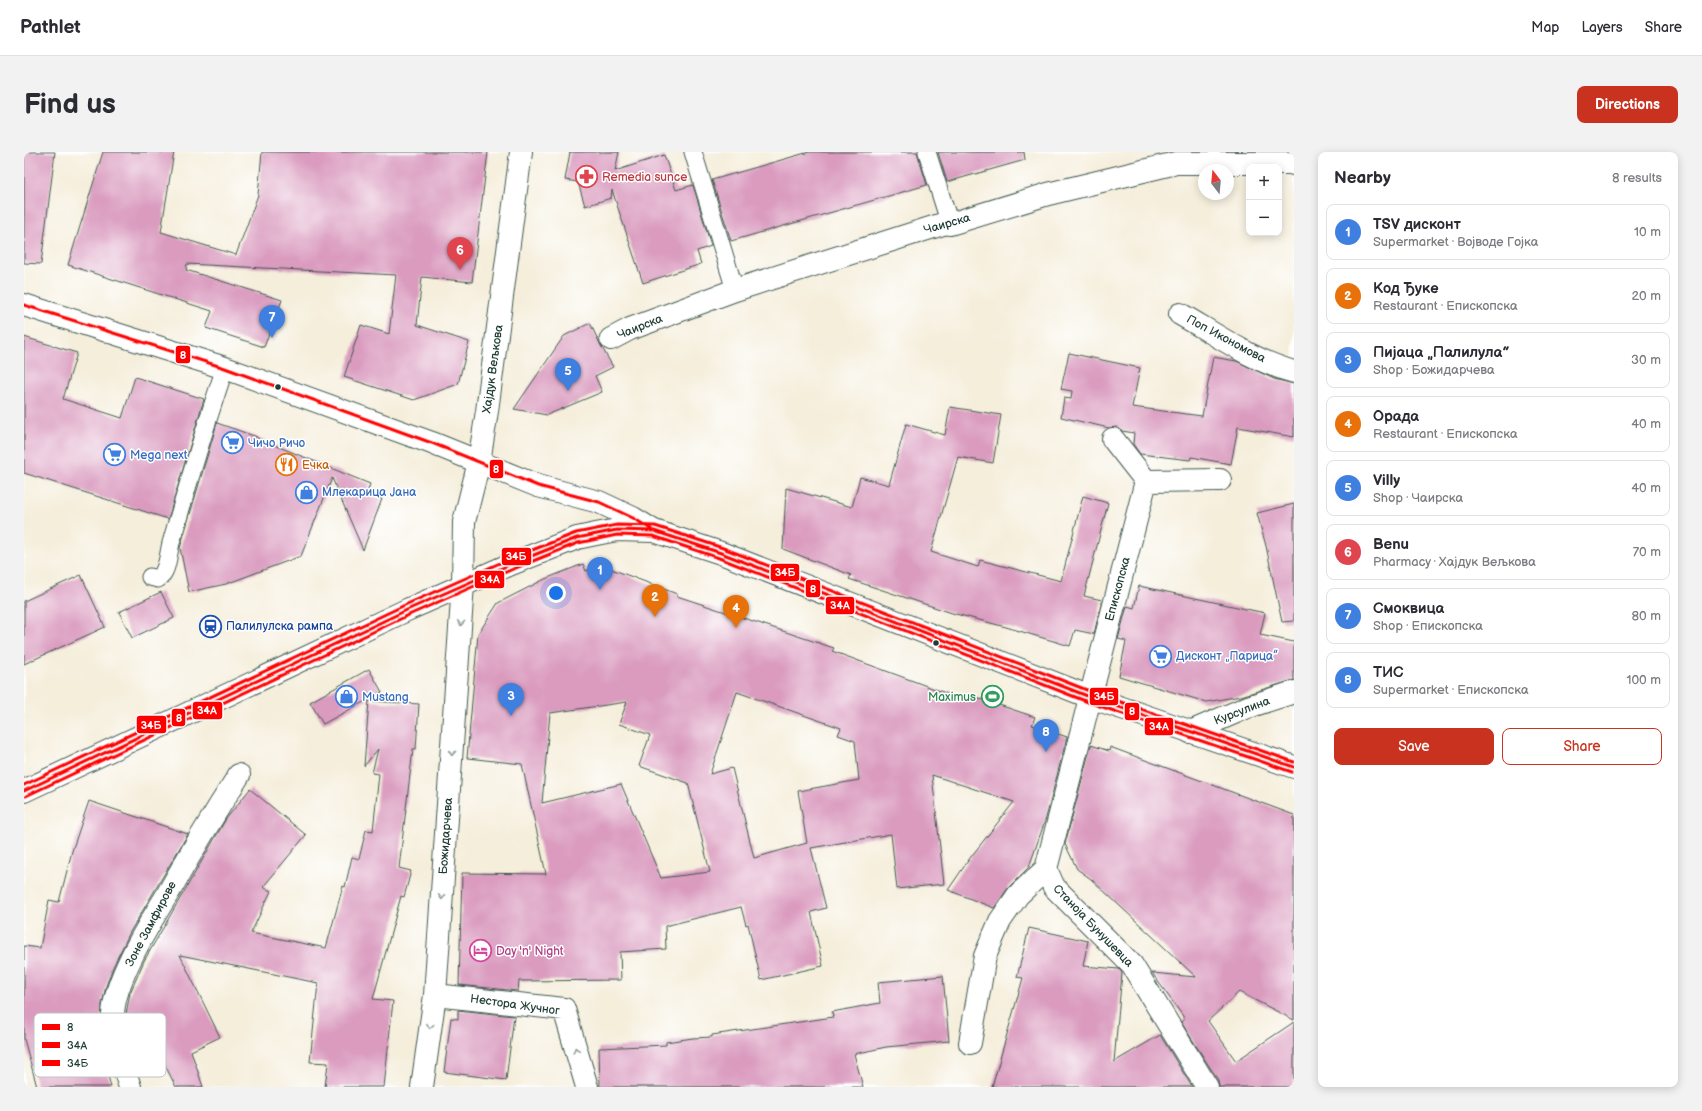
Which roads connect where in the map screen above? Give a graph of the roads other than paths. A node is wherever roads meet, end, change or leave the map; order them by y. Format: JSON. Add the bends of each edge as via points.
{"nodes":[{"id":1,"x":521,"y":152,"type":"edge"},
{"id":2,"x":692,"y":152,"type":"edge"},
{"id":3,"x":927,"y":152,"type":"edge"},
{"id":4,"x":1174,"y":157,"type":"edge"},
{"id":5,"x":1292,"y":160,"type":"edge"},
{"id":6,"x":950,"y":224,"type":"junction"},
{"id":7,"x":735,"y":290,"type":"junction"},
{"id":8,"x":24,"y":305,"type":"edge"},
{"id":9,"x":1180,"y":314,"type":"dead end"},
{"id":10,"x":611,"y":339,"type":"dead end"},
{"id":11,"x":224,"y":368,"type":"junction"},
{"id":12,"x":1294,"y":372,"type":"edge"},
{"id":13,"x":1113,"y":439,"type":"dead end"},
{"id":14,"x":479,"y":462,"type":"junction"},
{"id":15,"x":1220,"y":480,"type":"dead end"},
{"id":16,"x":1146,"y":481,"type":"junction"},
{"id":17,"x":654,"y":531,"type":"junction"},
{"id":18,"x":150,"y":577,"type":"dead end"},
{"id":19,"x":463,"y":584,"type":"junction"},
{"id":20,"x":1294,"y":692,"type":"edge"},
{"id":21,"x":1090,"y":697,"type":"junction"},
{"id":22,"x":1190,"y":732,"type":"junction"},
{"id":23,"x":1294,"y":767,"type":"edge"},
{"id":24,"x":239,"y":775,"type":"dead end"},
{"id":25,"x":24,"y":791,"type":"edge"},
{"id":26,"x":1046,"y":869,"type":"junction"},
{"id":27,"x":435,"y":995,"type":"junction"},
{"id":28,"x":114,"y":1013,"type":"edge"},
{"id":29,"x":970,"y":1043,"type":"dead end"},
{"id":30,"x":127,"y":1077,"type":"edge"},
{"id":31,"x":130,"y":1087,"type":"edge"},
{"id":32,"x":422,"y":1087,"type":"edge"},
{"id":33,"x":587,"y":1087,"type":"edge"},
{"id":34,"x":1207,"y":1087,"type":"edge"}],
"edges":[{"from":1,"to":14,"type":"street","name":"Хајдук Вељкова"},
{"from":2,"to":7,"type":"lane"},
{"from":3,"to":6,"type":"lane"},
{"from":4,"to":5,"type":"street","name":"Чаирска"},
{"from":4,"to":6,"type":"street","name":"Чаирска"},
{"from":6,"to":7,"type":"street","name":"Чаирска","via":[[946,223]]},
{"from":7,"to":10,"type":"street","name":"Чаирска","via":[[630,329]]},
{"from":8,"to":11,"type":"street"},
{"from":9,"to":12,"type":"street","name":"Поп Икономова","via":[[1260,359]]},
{"from":11,"to":14,"type":"street","via":[[432,442]]},
{"from":11,"to":18,"type":"lane","via":[[163,575],[158,579]]},
{"from":13,"to":16,"type":"street"},
{"from":14,"to":17,"type":"street","via":[[538,486],[600,502]]},
{"from":14,"to":19,"type":"street","name":"Хајдук Вељкова","via":[[464,522]]},
{"from":15,"to":16,"type":"street"},
{"from":16,"to":21,"type":"street","name":"Епископска"},
{"from":17,"to":19,"type":"street","via":[[617,530],[577,538]]},
{"from":17,"to":21,"type":"street","via":[[721,553]]},
{"from":19,"to":25,"type":"street"},
{"from":19,"to":27,"type":"street","name":"Божидарчева","one_way":true},
{"from":20,"to":22,"type":"street","name":"Курсулина","via":[[1248,707]]},
{"from":21,"to":22,"type":"street"},
{"from":21,"to":26,"type":"street","name":"Епископска"},
{"from":22,"to":23,"type":"street"},
{"from":24,"to":28,"type":"street","name":"Зоне Замфирове","via":[[144,933],[119,987]]},
{"from":26,"to":29,"type":"street","via":[[1018,895],[1000,922],[985,956]]},
{"from":26,"to":34,"type":"street","name":"Станоја Бунушевца","via":[[1054,887],[1132,965]]},
{"from":27,"to":32,"type":"street","name":"Божидарчева","one_way":true},
{"from":33,"to":27,"type":"street","name":"Нестора Жучног","one_way":true,"via":[[564,1009]]},
{"from":30,"to":31,"type":"street","name":"Зоне Замфирове"}]}
